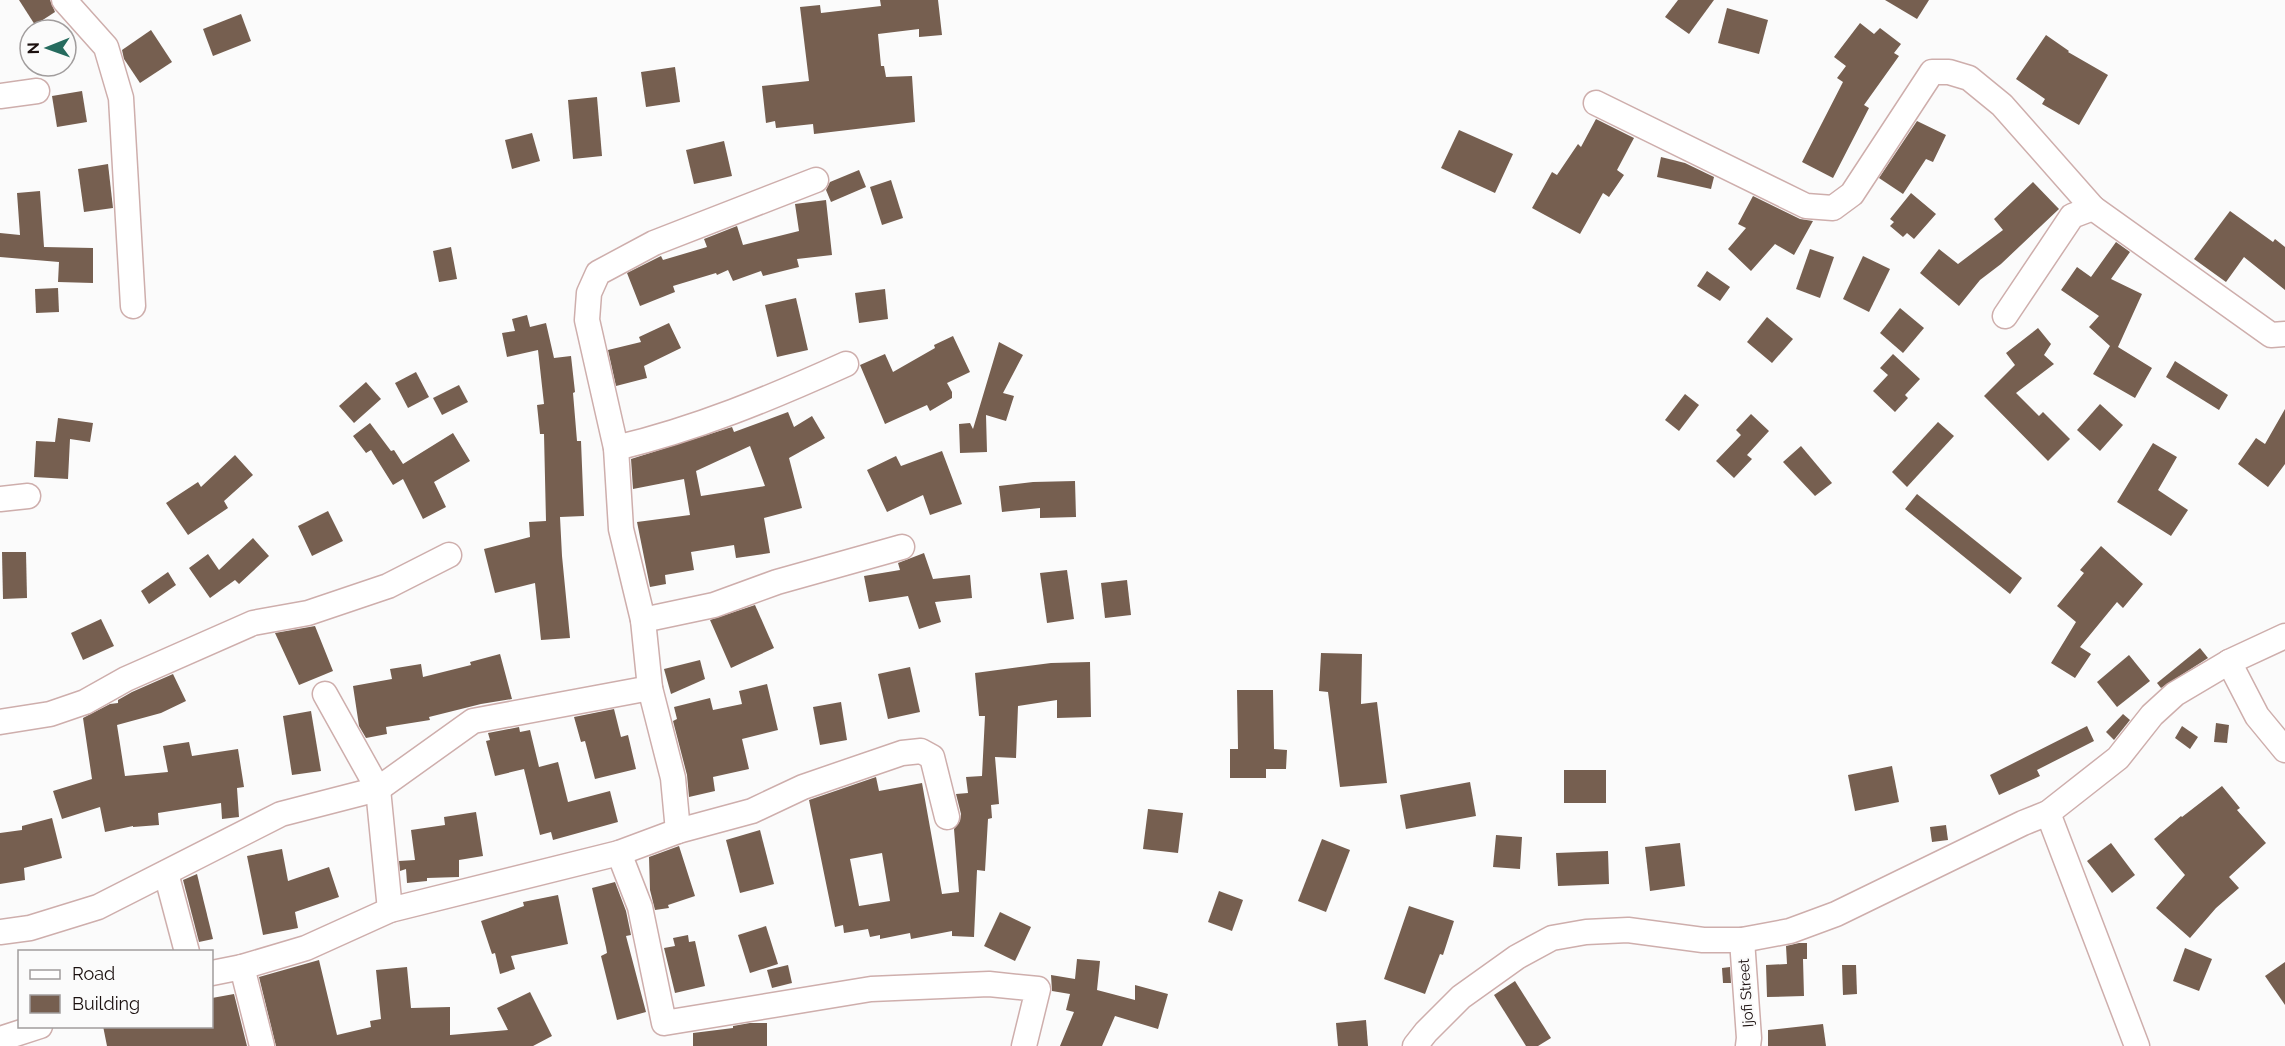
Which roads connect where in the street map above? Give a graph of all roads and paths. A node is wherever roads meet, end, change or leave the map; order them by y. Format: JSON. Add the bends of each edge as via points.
{"nodes":[{"id":1,"x":64,"y":0,"type":"edge"},
{"id":2,"x":37,"y":91,"type":"dead end"},
{"id":3,"x":0,"y":96,"type":"edge"},
{"id":4,"x":1596,"y":103,"type":"dead end"},
{"id":5,"x":816,"y":180,"type":"dead end"},
{"id":6,"x":2093,"y":208,"type":"junction"},
{"id":7,"x":133,"y":306,"type":"dead end"},
{"id":8,"x":2005,"y":316,"type":"dead end"},
{"id":9,"x":2285,"y":334,"type":"edge"},
{"id":10,"x":846,"y":364,"type":"dead end"},
{"id":11,"x":616,"y":448,"type":"junction"},
{"id":12,"x":28,"y":496,"type":"dead end"},
{"id":13,"x":0,"y":499,"type":"edge"},
{"id":14,"x":902,"y":547,"type":"dead end"},
{"id":15,"x":449,"y":555,"type":"dead end"},
{"id":16,"x":643,"y":620,"type":"junction"},
{"id":17,"x":2285,"y":636,"type":"edge"},
{"id":18,"x":2229,"y":662,"type":"junction"},
{"id":19,"x":650,"y":688,"type":"junction"},
{"id":20,"x":325,"y":694,"type":"dead end"},
{"id":21,"x":0,"y":722,"type":"edge"},
{"id":22,"x":2285,"y":750,"type":"edge"},
{"id":23,"x":378,"y":789,"type":"junction"},
{"id":24,"x":2048,"y":813,"type":"junction"},
{"id":25,"x":947,"y":817,"type":"dead end"},
{"id":26,"x":678,"y":831,"type":"junction"},
{"id":27,"x":619,"y":853,"type":"junction"},
{"id":28,"x":166,"y":873,"type":"junction"},
{"id":29,"x":390,"y":910,"type":"junction"},
{"id":30,"x":0,"y":932,"type":"edge"},
{"id":31,"x":1742,"y":940,"type":"junction"},
{"id":32,"x":188,"y":950,"type":"edge"},
{"id":33,"x":242,"y":967,"type":"junction"},
{"id":34,"x":213,"y":973,"type":"edge"},
{"id":35,"x":34,"y":1028,"type":"edge"},
{"id":36,"x":0,"y":1039,"type":"edge"},
{"id":37,"x":262,"y":1046,"type":"edge"},
{"id":38,"x":1024,"y":1046,"type":"edge"},
{"id":39,"x":1415,"y":1046,"type":"edge"},
{"id":40,"x":1748,"y":1046,"type":"edge"},
{"id":41,"x":2137,"y":1046,"type":"edge"}],
"edges":[{"from":1,"to":7,"type":"street","via":[[106,47],[121,98]]},
{"from":2,"to":3,"type":"street"},
{"from":4,"to":6,"type":"street","via":[[1806,206],[1833,208],[1852,194],[1932,72],[1949,72],[1969,78],[2002,105]]},
{"from":5,"to":11,"type":"street","via":[[654,243],[598,273],[589,293],[587,320]]},
{"from":6,"to":8,"type":"street","via":[[2072,216]]},
{"from":6,"to":9,"type":"street","via":[[2271,335]]},
{"from":10,"to":11,"type":"street","via":[[709,422]]},
{"from":11,"to":16,"type":"street","via":[[621,529]]},
{"from":12,"to":13,"type":"street"},
{"from":14,"to":16,"type":"street","via":[[777,582],[714,605]]},
{"from":15,"to":21,"type":"street","via":[[388,586],[308,613],[253,623],[126,679],[85,702],[50,714]]},
{"from":16,"to":19,"type":"street"},
{"from":17,"to":18,"type":"street"},
{"from":18,"to":22,"type":"street","via":[[2257,716]]},
{"from":18,"to":24,"type":"street","via":[[2175,694],[2152,715],[2118,758]]},
{"from":19,"to":23,"type":"street","via":[[473,721]]},
{"from":19,"to":26,"type":"street","via":[[673,778]]},
{"from":20,"to":23,"type":"street"},
{"from":23,"to":28,"type":"street","via":[[280,814]]},
{"from":23,"to":29,"type":"street"},
{"from":24,"to":31,"type":"street","via":[[1836,914],[1790,931]]},
{"from":24,"to":41,"type":"street"},
{"from":25,"to":26,"type":"street","via":[[932,757],[921,751],[902,753],[803,787],[752,811]]},
{"from":26,"to":27,"type":"street"},
{"from":27,"to":29,"type":"street"},
{"from":27,"to":38,"type":"street","via":[[640,907],[664,1023],[871,989],[989,984],[1038,988]]},
{"from":28,"to":30,"type":"street","via":[[98,907],[30,928]]},
{"from":28,"to":32,"type":"street"},
{"from":29,"to":33,"type":"street","via":[[306,948]]},
{"from":31,"to":39,"type":"street","via":[[1702,940],[1628,930],[1552,938],[1517,957],[1461,997]]},
{"from":31,"to":40,"type":"street","name":"Ijofi Street"},
{"from":33,"to":34,"type":"street"},
{"from":33,"to":37,"type":"street"},
{"from":35,"to":36,"type":"street"}]}
